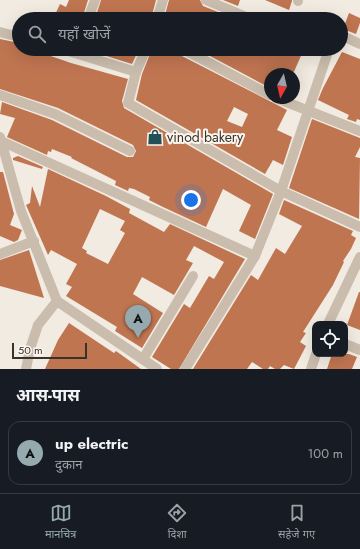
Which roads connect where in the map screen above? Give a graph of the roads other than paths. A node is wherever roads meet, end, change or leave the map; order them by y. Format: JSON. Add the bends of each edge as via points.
{"nodes":[{"id":1,"x":95,"y":0,"type":"edge"},
{"id":2,"x":163,"y":0,"type":"edge"},
{"id":3,"x":206,"y":0,"type":"edge"},
{"id":4,"x":91,"y":12,"type":"edge"},
{"id":5,"x":159,"y":12,"type":"edge"},
{"id":6,"x":234,"y":12,"type":"edge"},
{"id":7,"x":0,"y":32,"type":"edge"},
{"id":8,"x":12,"y":35,"type":"edge"},
{"id":9,"x":348,"y":38,"type":"edge"},
{"id":10,"x":360,"y":44,"type":"edge"},
{"id":11,"x":90,"y":56,"type":"edge"},
{"id":12,"x":143,"y":56,"type":"edge"},
{"id":13,"x":196,"y":56,"type":"edge"},
{"id":14,"x":325,"y":56,"type":"edge"},
{"id":15,"x":136,"y":72,"type":"junction"},
{"id":16,"x":264,"y":92,"type":"edge"},
{"id":17,"x":0,"y":95,"type":"edge"},
{"id":18,"x":292,"y":104,"type":"edge"},
{"id":19,"x":308,"y":110,"type":"junction"},
{"id":20,"x":360,"y":131,"type":"edge"},
{"id":21,"x":1,"y":138,"type":"edge"},
{"id":22,"x":130,"y":150,"type":"dead end"},
{"id":23,"x":281,"y":191,"type":"junction"},
{"id":24,"x":360,"y":228,"type":"edge"},
{"id":25,"x":34,"y":241,"type":"junction"},
{"id":26,"x":0,"y":254,"type":"edge"},
{"id":27,"x":255,"y":256,"type":"junction"},
{"id":28,"x":360,"y":256,"type":"edge"},
{"id":29,"x":358,"y":267,"type":"edge"},
{"id":30,"x":193,"y":276,"type":"dead end"},
{"id":31,"x":57,"y":300,"type":"junction"},
{"id":32,"x":330,"y":321,"type":"edge"},
{"id":33,"x":348,"y":345,"type":"edge"},
{"id":34,"x":360,"y":350,"type":"edge"},
{"id":35,"x":315,"y":357,"type":"edge"},
{"id":36,"x":143,"y":359,"type":"junction"},
{"id":37,"x":26,"y":369,"type":"edge"},
{"id":38,"x":157,"y":369,"type":"edge"},
{"id":39,"x":185,"y":369,"type":"edge"},
{"id":40,"x":311,"y":369,"type":"edge"}],
"edges":[{"from":1,"to":4,"type":"street"},
{"from":2,"to":5,"type":"street"},
{"from":3,"to":6,"type":"street"},
{"from":7,"to":8,"type":"street"},
{"from":9,"to":10,"type":"street"},
{"from":11,"to":15,"type":"street"},
{"from":12,"to":15,"type":"street"},
{"from":13,"to":16,"type":"street"},
{"from":14,"to":19,"type":"street"},
{"from":15,"to":23,"type":"street","via":[[128,103]]},
{"from":17,"to":22,"type":"street","via":[[55,114]]},
{"from":18,"to":19,"type":"street"},
{"from":19,"to":20,"type":"street"},
{"from":19,"to":23,"type":"street"},
{"from":21,"to":25,"type":"street","via":[[21,211]]},
{"from":21,"to":27,"type":"street"},
{"from":23,"to":24,"type":"street"},
{"from":23,"to":27,"type":"street"},
{"from":25,"to":26,"type":"street"},
{"from":25,"to":31,"type":"street"},
{"from":27,"to":39,"type":"street"},
{"from":28,"to":29,"type":"street"},
{"from":29,"to":32,"type":"street"},
{"from":30,"to":36,"type":"street"},
{"from":31,"to":36,"type":"street"},
{"from":31,"to":37,"type":"street","via":[[38,325]]},
{"from":33,"to":34,"type":"street"},
{"from":35,"to":40,"type":"street"},
{"from":36,"to":38,"type":"street"}]}
